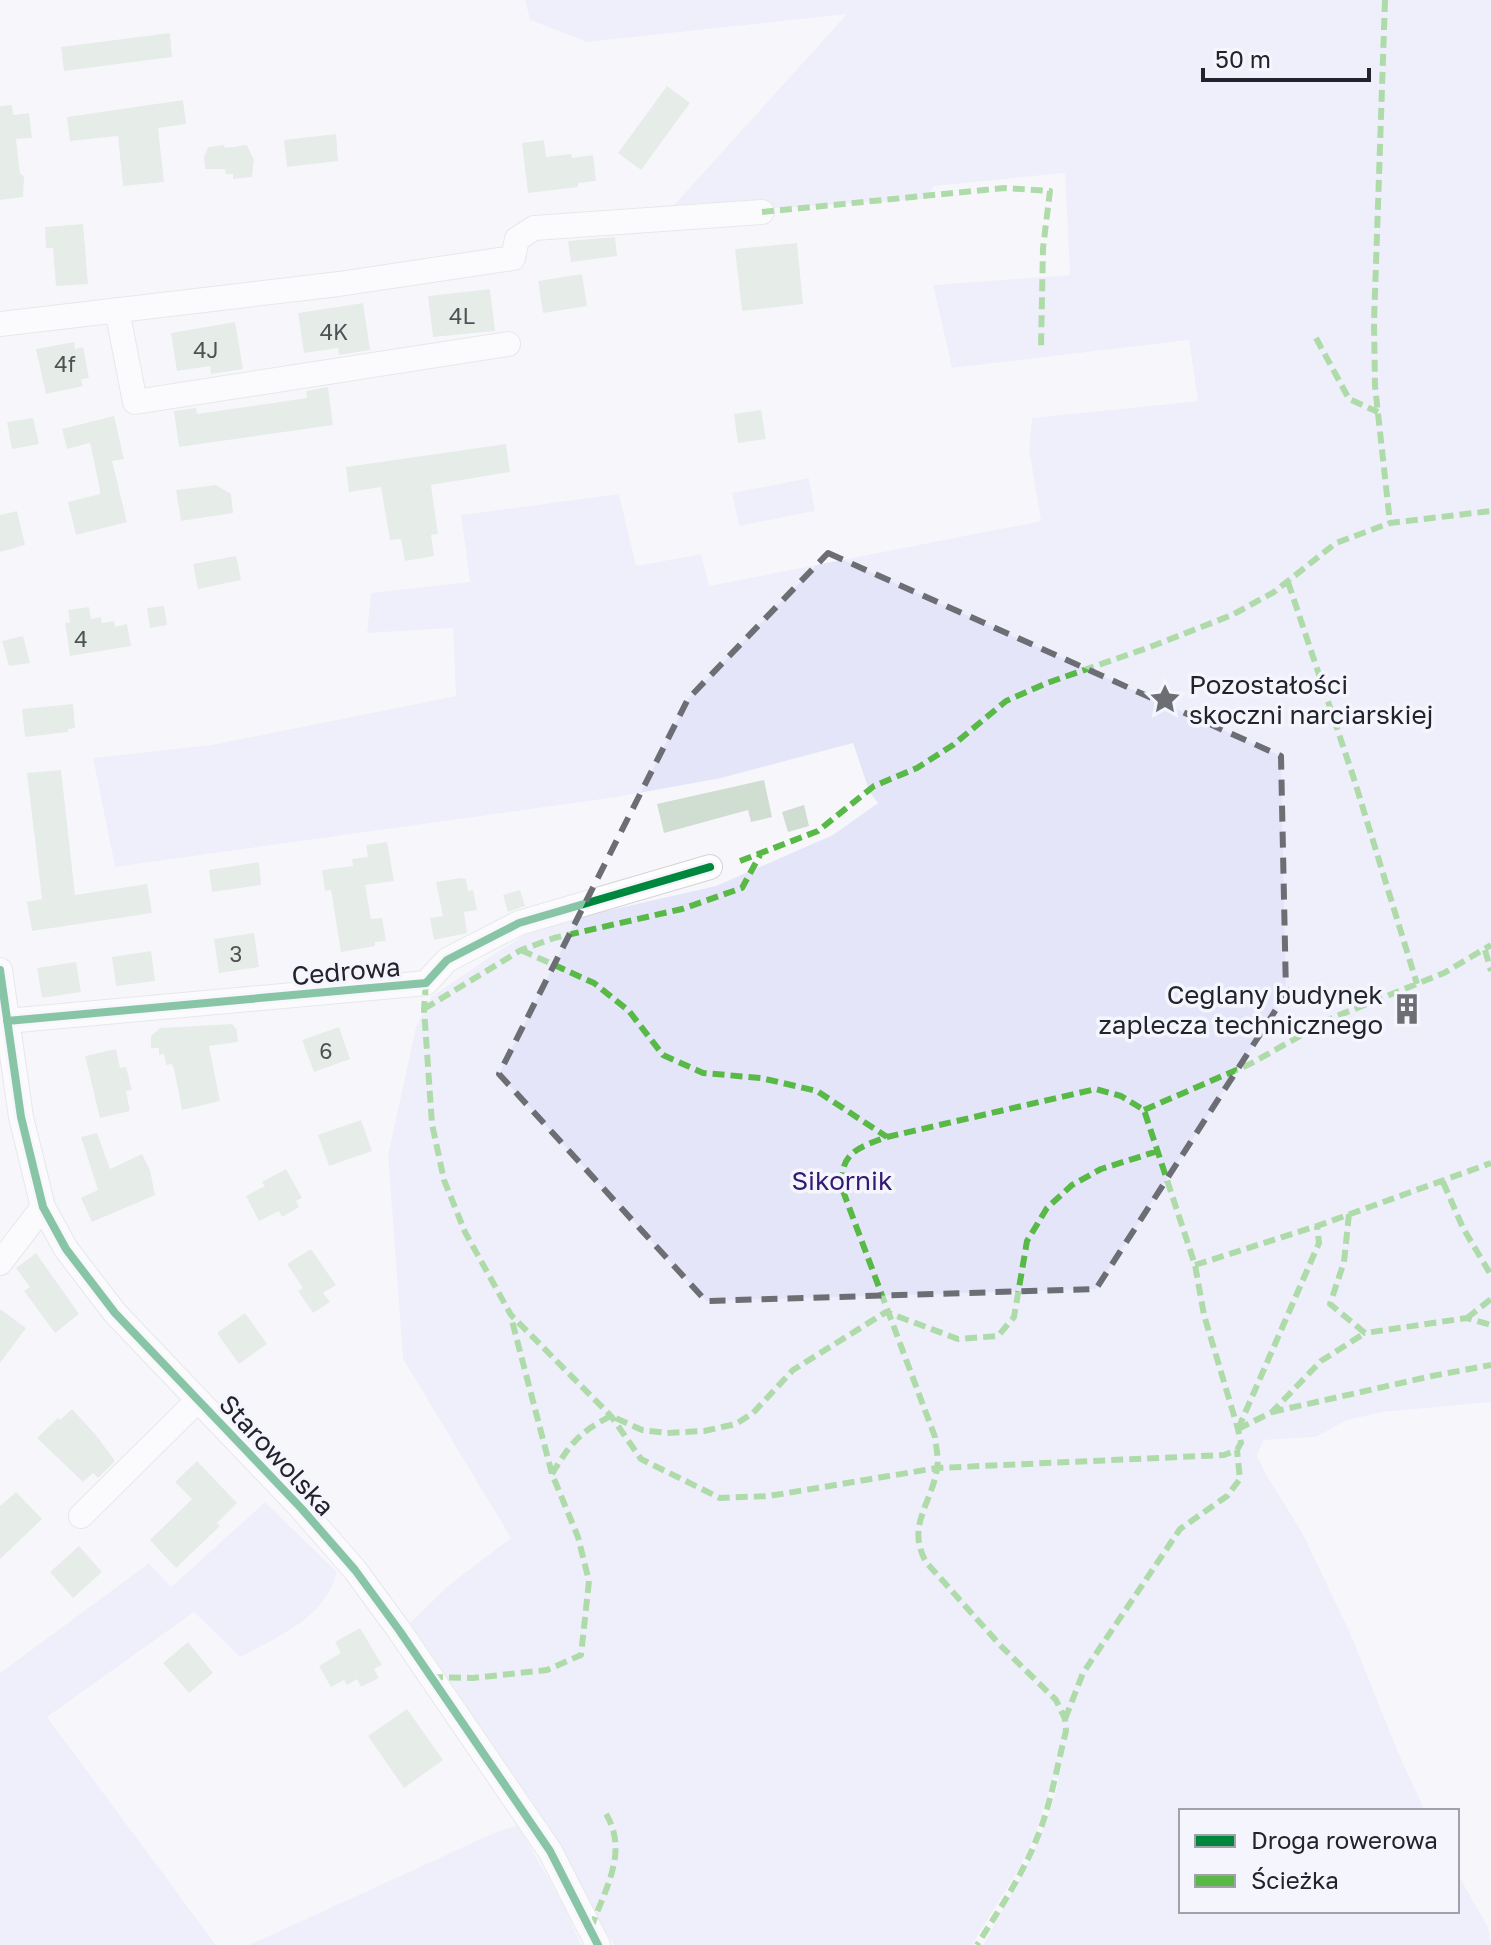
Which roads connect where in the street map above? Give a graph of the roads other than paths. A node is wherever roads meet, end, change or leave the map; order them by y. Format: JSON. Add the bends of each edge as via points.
{"nodes":[{"id":1,"x":762,"y":212,"type":"dead end"},
{"id":2,"x":117,"y":310,"type":"junction"},
{"id":3,"x":0,"y":324,"type":"edge"},
{"id":4,"x":508,"y":344,"type":"dead end"},
{"id":5,"x":710,"y":867,"type":"dead end"},
{"id":6,"x":0,"y":970,"type":"edge"},
{"id":7,"x":7,"y":1021,"type":"junction"},
{"id":8,"x":43,"y":1207,"type":"junction"},
{"id":9,"x":0,"y":1263,"type":"edge"},
{"id":10,"x":198,"y":1400,"type":"junction"},
{"id":11,"x":81,"y":1516,"type":"dead end"},
{"id":12,"x":598,"y":1945,"type":"edge"}],
"edges":[{"from":1,"to":2,"type":"street","via":[[534,228],[517,239],[513,258]]},
{"from":2,"to":3,"type":"street"},
{"from":2,"to":4,"type":"street","via":[[135,402]]},
{"from":5,"to":7,"type":"street","name":"Cedrowa","via":[[519,923],[447,960],[426,983]]},
{"from":6,"to":7,"type":"street","name":"Starowolska"},
{"from":7,"to":8,"type":"street","name":"Starowolska","via":[[21,1117]]},
{"from":8,"to":9,"type":"street"},
{"from":8,"to":10,"type":"street","name":"Starowolska","via":[[66,1249],[115,1313]]},
{"from":10,"to":11,"type":"street"},
{"from":10,"to":12,"type":"street","name":"Starowolska","via":[[355,1570],[550,1851]]}]}
